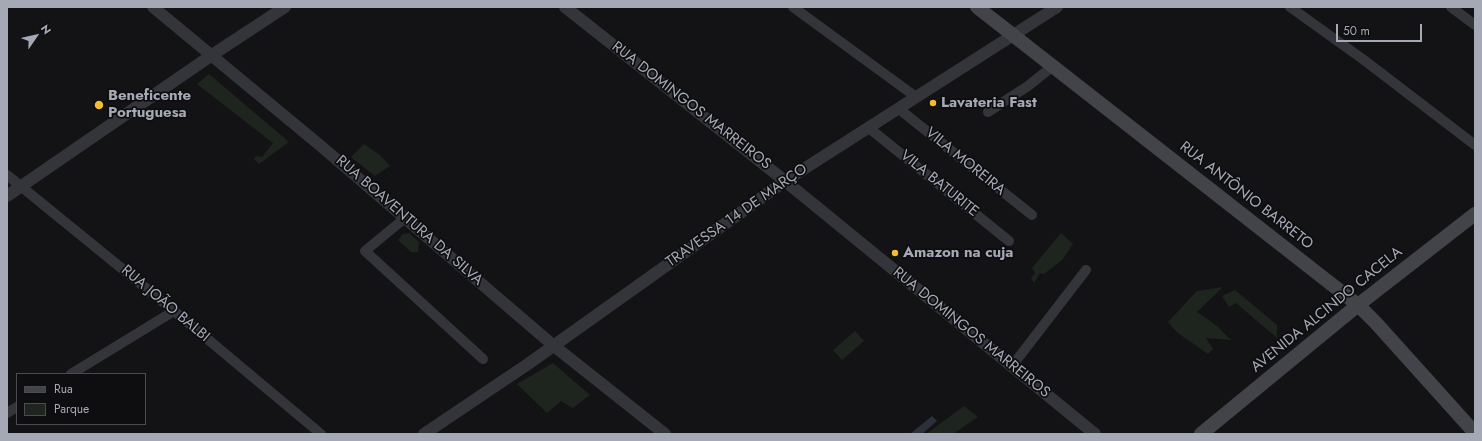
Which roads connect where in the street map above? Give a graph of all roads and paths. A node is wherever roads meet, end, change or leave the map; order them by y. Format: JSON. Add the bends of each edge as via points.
{"nodes":[{"id":1,"x":153,"y":7,"type":"edge"},
{"id":2,"x":285,"y":7,"type":"edge"},
{"id":3,"x":565,"y":7,"type":"edge"},
{"id":4,"x":793,"y":7,"type":"edge"},
{"id":5,"x":977,"y":7,"type":"edge"},
{"id":6,"x":1057,"y":7,"type":"edge"},
{"id":7,"x":1290,"y":7,"type":"edge"},
{"id":8,"x":1451,"y":7,"type":"edge"},
{"id":9,"x":1475,"y":26,"type":"edge"},
{"id":10,"x":1013,"y":35,"type":"junction"},
{"id":11,"x":212,"y":55,"type":"junction"},
{"id":12,"x":1053,"y":66,"type":"junction"},
{"id":13,"x":916,"y":97,"type":"junction"},
{"id":14,"x":899,"y":109,"type":"junction"},
{"id":15,"x":988,"y":112,"type":"dead end"},
{"id":16,"x":869,"y":128,"type":"junction"},
{"id":17,"x":1475,"y":146,"type":"edge"},
{"id":18,"x":7,"y":175,"type":"edge"},
{"id":19,"x":785,"y":181,"type":"junction"},
{"id":20,"x":21,"y":186,"type":"junction"},
{"id":21,"x":7,"y":196,"type":"edge"},
{"id":22,"x":1032,"y":214,"type":"dead end"},
{"id":23,"x":1475,"y":214,"type":"edge"},
{"id":24,"x":405,"y":218,"type":"junction"},
{"id":25,"x":1009,"y":241,"type":"dead end"},
{"id":26,"x":1086,"y":270,"type":"dead end"},
{"id":27,"x":1358,"y":305,"type":"junction"},
{"id":28,"x":174,"y":311,"type":"junction"},
{"id":29,"x":554,"y":346,"type":"junction"},
{"id":30,"x":483,"y":359,"type":"dead end"},
{"id":31,"x":1012,"y":366,"type":"junction"},
{"id":32,"x":73,"y":373,"type":"edge"},
{"id":33,"x":16,"y":408,"type":"edge"},
{"id":34,"x":7,"y":413,"type":"edge"},
{"id":35,"x":1475,"y":433,"type":"edge"},
{"id":36,"x":321,"y":434,"type":"edge"},
{"id":37,"x":424,"y":434,"type":"edge"},
{"id":38,"x":665,"y":434,"type":"edge"},
{"id":39,"x":1095,"y":434,"type":"edge"},
{"id":40,"x":1201,"y":434,"type":"edge"}],
"edges":[{"from":1,"to":11,"type":"street","name":"RUA BOAVENTURA DA SILVA"},
{"from":2,"to":11,"type":"street"},
{"from":3,"to":19,"type":"street","name":"RUA DOMINGOS MARREIROS"},
{"from":4,"to":13,"type":"street"},
{"from":5,"to":10,"type":"main road","name":"RUA ANTÔNIO BARRETO"},
{"from":6,"to":10,"type":"street","name":"TRAVESSA 14 DE MARÇO"},
{"from":7,"to":17,"type":"street","via":[[1364,60]]},
{"from":8,"to":9,"type":"street"},
{"from":10,"to":12,"type":"main road","name":"RUA ANTÔNIO BARRETO"},
{"from":10,"to":13,"type":"street","name":"TRAVESSA 14 DE MARÇO"},
{"from":11,"to":20,"type":"street"},
{"from":11,"to":24,"type":"street","name":"RUA BOAVENTURA DA SILVA"},
{"from":12,"to":15,"type":"street"},
{"from":12,"to":27,"type":"main road","name":"RUA ANTÔNIO BARRETO"},
{"from":13,"to":14,"type":"street","name":"TRAVESSA 14 DE MARÇO"},
{"from":14,"to":16,"type":"street","name":"TRAVESSA 14 DE MARÇO"},
{"from":14,"to":22,"type":"street","name":"VILA MOREIRA"},
{"from":16,"to":19,"type":"street","name":"TRAVESSA 14 DE MARÇO"},
{"from":16,"to":25,"type":"street","name":"VILA BATURITE"},
{"from":18,"to":20,"type":"street","name":"RUA JOÃO BALBI"},
{"from":19,"to":29,"type":"street","name":"TRAVESSA 14 DE MARÇO"},
{"from":19,"to":31,"type":"street","name":"RUA DOMINGOS MARREIROS"},
{"from":20,"to":21,"type":"street"},
{"from":20,"to":28,"type":"street","name":"RUA JOÃO BALBI"},
{"from":23,"to":27,"type":"main road","name":"AVENIDA ALCINDO CACELA"},
{"from":24,"to":29,"type":"street","name":"RUA BOAVENTURA DA SILVA"},
{"from":24,"to":30,"type":"street","via":[[365,251]]},
{"from":26,"to":31,"type":"street"},
{"from":27,"to":35,"type":"main road","name":"RUA ANTÔNIO BARRETO"},
{"from":27,"to":40,"type":"main road","name":"AVENIDA ALCINDO CACELA"},
{"from":28,"to":32,"type":"street"},
{"from":28,"to":36,"type":"street","name":"RUA JOÃO BALBI"},
{"from":29,"to":37,"type":"street","name":"TRAVESSA 14 DE MARÇO"},
{"from":29,"to":38,"type":"street","name":"RUA BOAVENTURA DA SILVA"},
{"from":31,"to":39,"type":"street","name":"RUA DOMINGOS MARREIROS"},
{"from":33,"to":34,"type":"street"}]}
